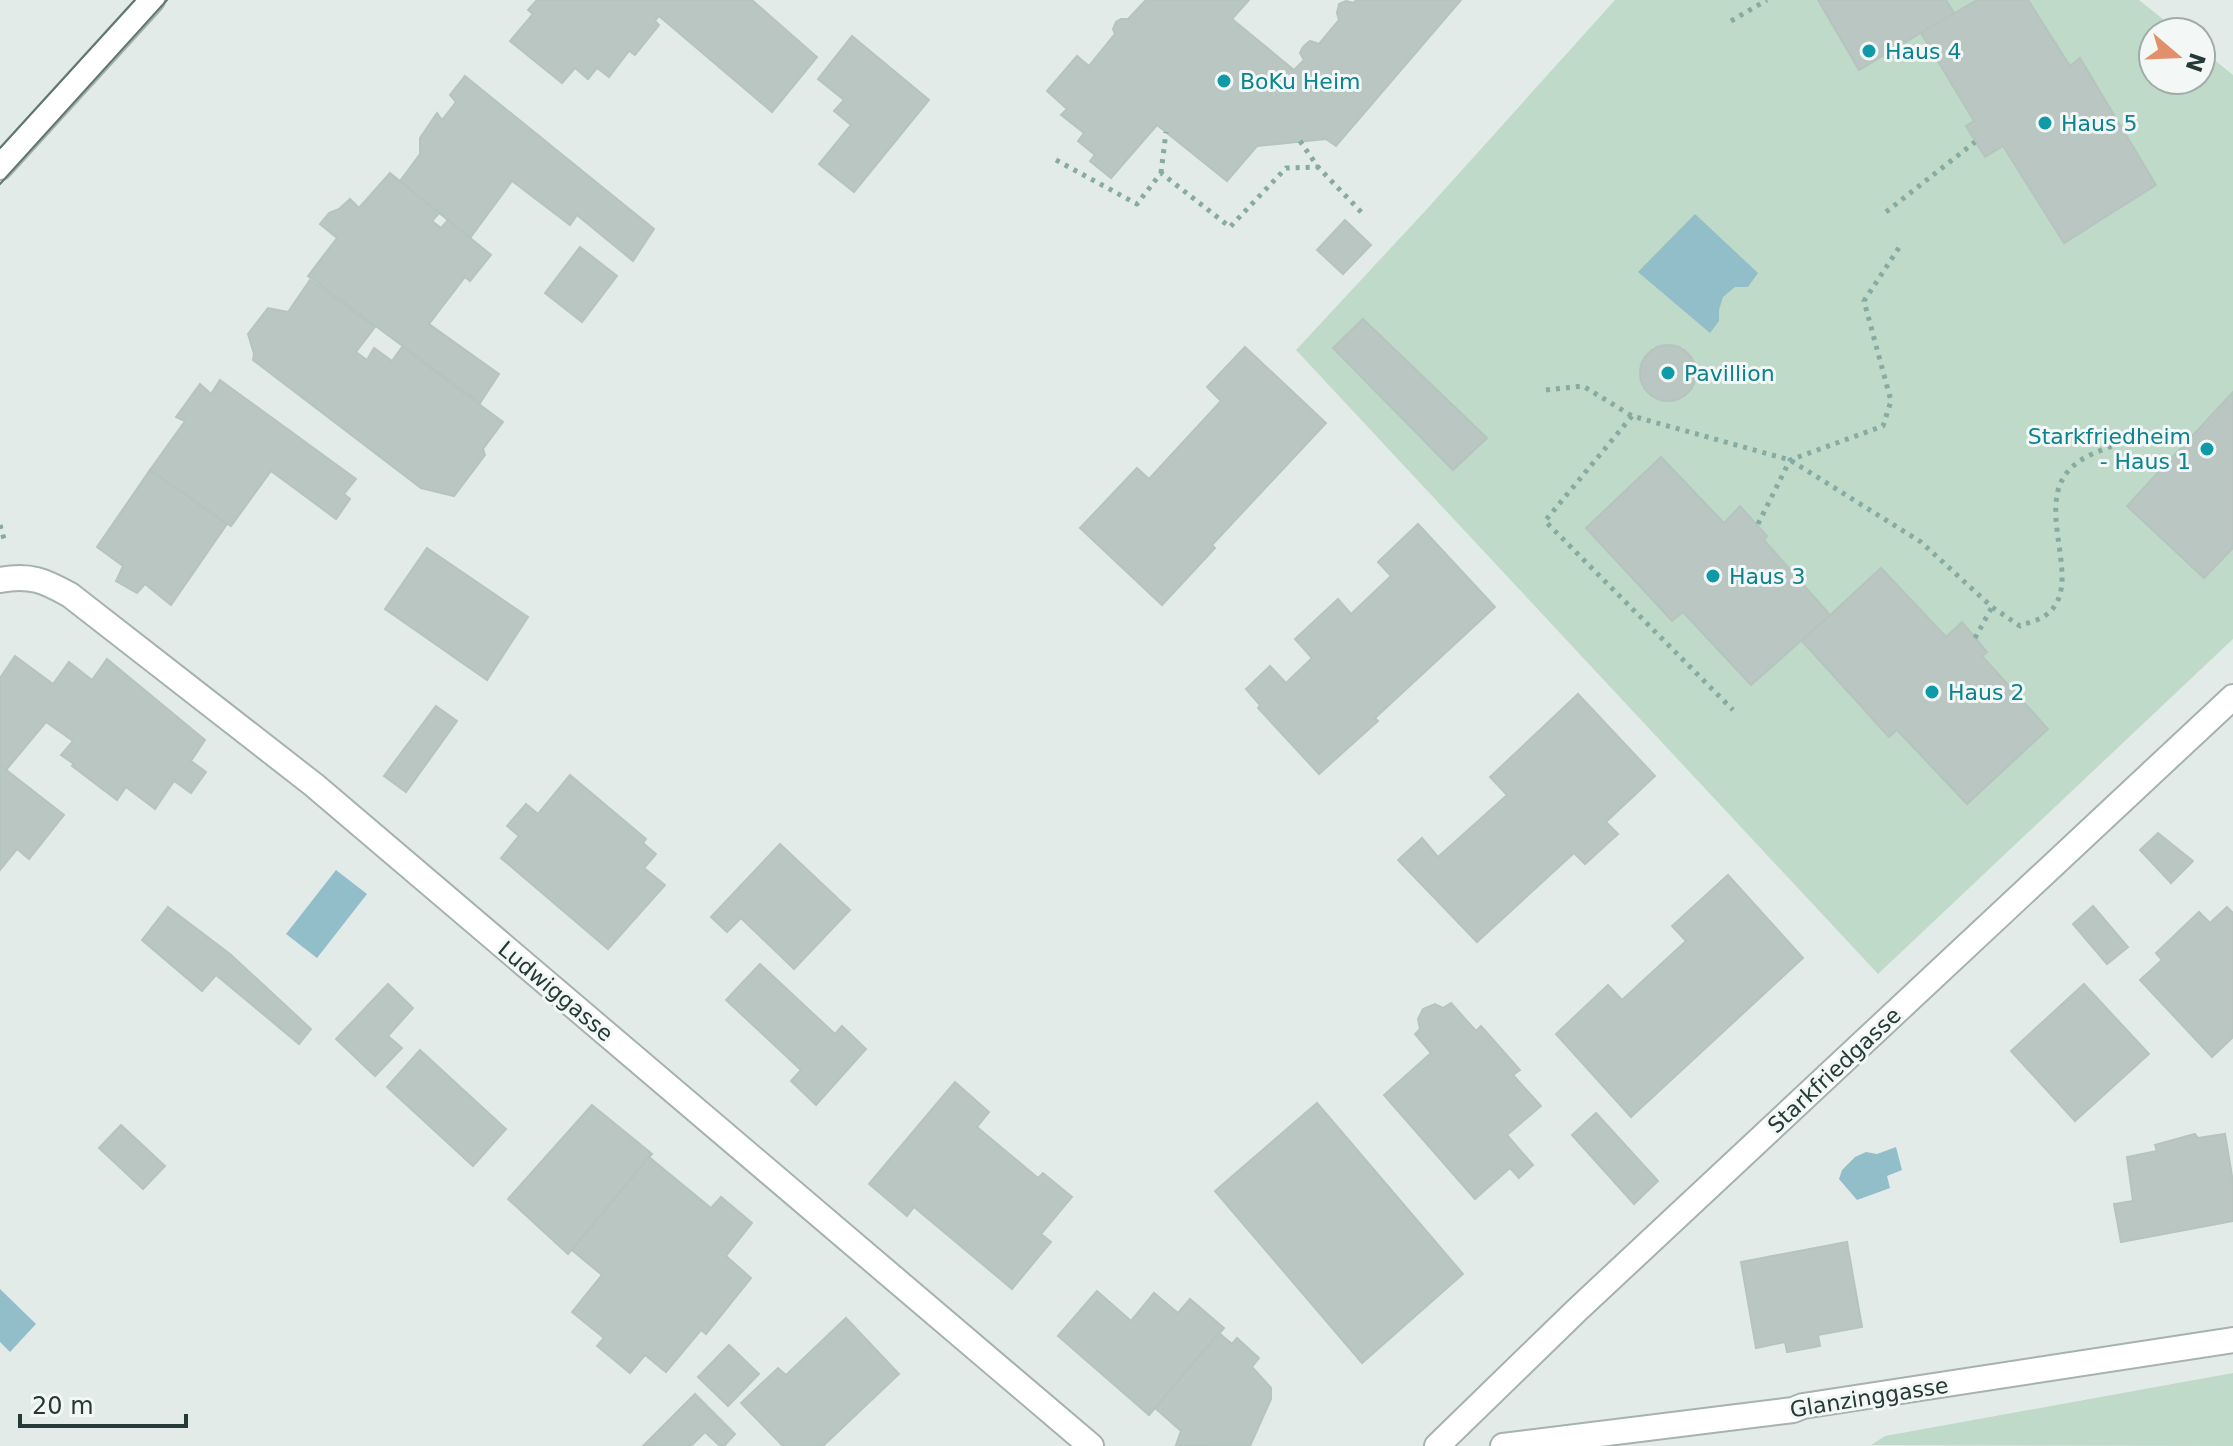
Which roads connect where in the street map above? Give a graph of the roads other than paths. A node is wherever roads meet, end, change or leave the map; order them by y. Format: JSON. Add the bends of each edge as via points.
{"nodes":[{"id":1,"x":152,"y":0,"type":"edge"},
{"id":2,"x":0,"y":167,"type":"edge"},
{"id":3,"x":0,"y":580,"type":"edge"},
{"id":4,"x":2233,"y":697,"type":"edge"},
{"id":5,"x":2233,"y":1340,"type":"edge"},
{"id":6,"x":1091,"y":1446,"type":"edge"},
{"id":7,"x":1437,"y":1446,"type":"edge"},
{"id":8,"x":1503,"y":1446,"type":"edge"}],
"edges":[{"from":1,"to":2,"type":"street"},
{"from":3,"to":6,"type":"street","name":"Ludwiggasse","via":[[44,580],[70,595],[314,785]]},
{"from":4,"to":7,"type":"street","name":"Starkfriedgasse"},
{"from":5,"to":8,"type":"street","name":"Glanzinggasse","via":[[1793,1410]]}]}
